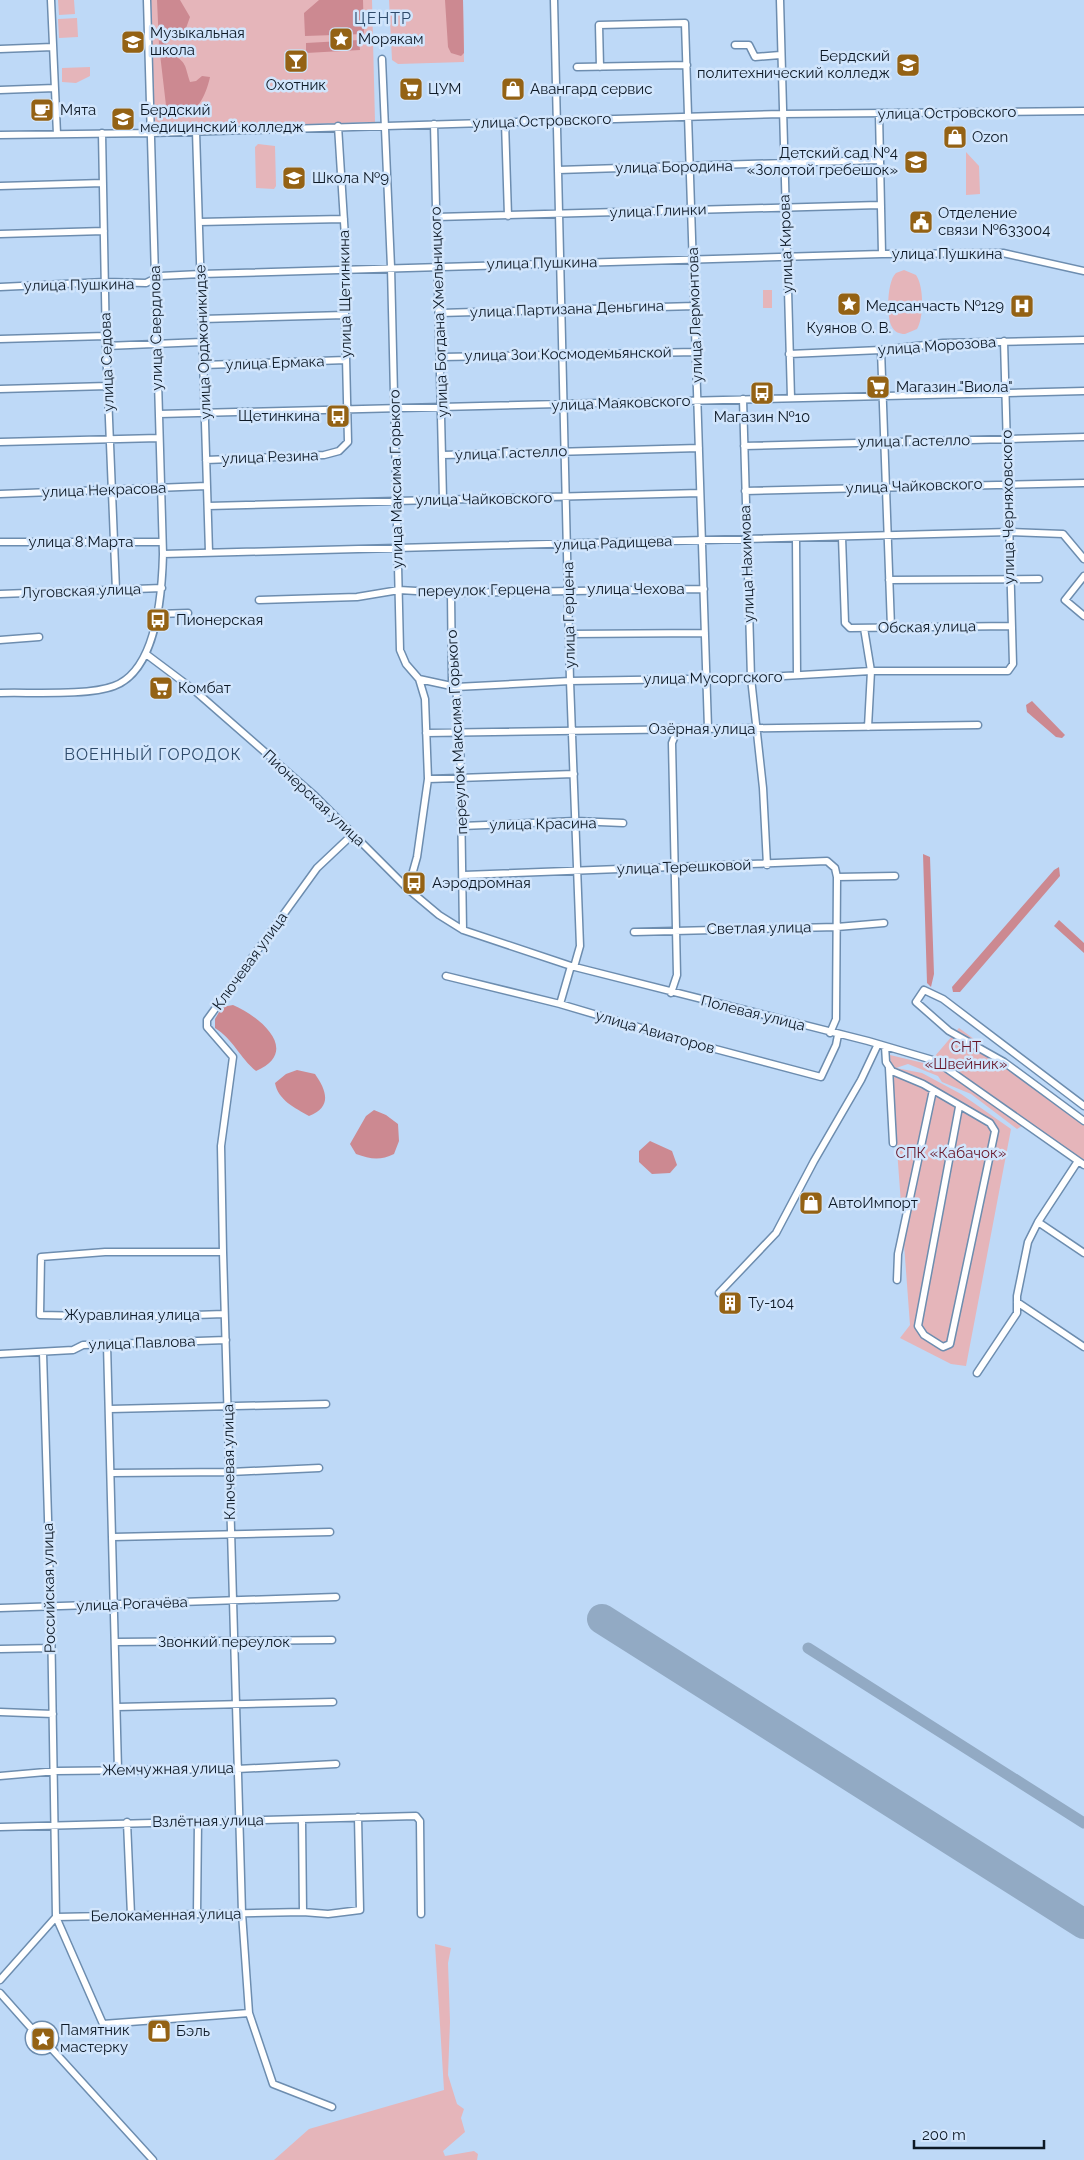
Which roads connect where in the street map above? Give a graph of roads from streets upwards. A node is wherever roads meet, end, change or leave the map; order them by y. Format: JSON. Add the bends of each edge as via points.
{"nodes":[{"id":1,"x":50,"y":0,"type":"edge"},
{"id":2,"x":147,"y":0,"type":"edge"},
{"id":3,"x":554,"y":0,"type":"edge"},
{"id":4,"x":780,"y":0,"type":"edge"},
{"id":5,"x":734,"y":44,"type":"dead end"},
{"id":6,"x":53,"y":47,"type":"junction"},
{"id":7,"x":0,"y":49,"type":"edge"},
{"id":8,"x":780,"y":55,"type":"junction"},
{"id":9,"x":382,"y":59,"type":"dead end"},
{"id":10,"x":687,"y":65,"type":"junction"},
{"id":11,"x":577,"y":67,"type":"dead end"},
{"id":12,"x":600,"y":67,"type":"junction"},
{"id":13,"x":55,"y":88,"type":"junction"},
{"id":14,"x":0,"y":90,"type":"edge"},
{"id":15,"x":1084,"y":111,"type":"edge"},
{"id":16,"x":782,"y":114,"type":"junction"},
{"id":17,"x":879,"y":114,"type":"junction"},
{"id":18,"x":688,"y":116,"type":"junction"},
{"id":19,"x":556,"y":120,"type":"junction"},
{"id":20,"x":505,"y":122,"type":"junction"},
{"id":21,"x":434,"y":124,"type":"junction"},
{"id":22,"x":386,"y":125,"type":"junction"},
{"id":23,"x":338,"y":126,"type":"junction"},
{"id":24,"x":196,"y":131,"type":"junction"},
{"id":25,"x":102,"y":133,"type":"junction"},
{"id":26,"x":151,"y":133,"type":"junction"},
{"id":27,"x":0,"y":134,"type":"edge"},
{"id":28,"x":57,"y":134,"type":"junction"},
{"id":29,"x":879,"y":160,"type":"junction"},
{"id":30,"x":783,"y":164,"type":"junction"},
{"id":31,"x":690,"y":167,"type":"junction"},
{"id":32,"x":558,"y":170,"type":"junction"},
{"id":33,"x":103,"y":183,"type":"junction"},
{"id":34,"x":0,"y":186,"type":"edge"},
{"id":35,"x":879,"y":205,"type":"junction"},
{"id":36,"x":785,"y":208,"type":"junction"},
{"id":37,"x":692,"y":210,"type":"junction"},
{"id":38,"x":559,"y":214,"type":"junction"},
{"id":39,"x":508,"y":216,"type":"junction"},
{"id":40,"x":436,"y":217,"type":"junction"},
{"id":41,"x":344,"y":219,"type":"junction"},
{"id":42,"x":199,"y":222,"type":"junction"},
{"id":43,"x":104,"y":231,"type":"junction"},
{"id":44,"x":0,"y":234,"type":"edge"},
{"id":45,"x":882,"y":254,"type":"junction"},
{"id":46,"x":787,"y":257,"type":"junction"},
{"id":47,"x":693,"y":260,"type":"junction"},
{"id":48,"x":560,"y":263,"type":"junction"},
{"id":49,"x":438,"y":266,"type":"junction"},
{"id":50,"x":391,"y":267,"type":"junction"},
{"id":51,"x":347,"y":269,"type":"junction"},
{"id":52,"x":1084,"y":271,"type":"edge"},
{"id":53,"x":201,"y":274,"type":"junction"},
{"id":54,"x":155,"y":279,"type":"junction"},
{"id":55,"x":105,"y":282,"type":"junction"},
{"id":56,"x":0,"y":287,"type":"edge"},
{"id":57,"x":694,"y":306,"type":"junction"},
{"id":58,"x":562,"y":310,"type":"junction"},
{"id":59,"x":440,"y":313,"type":"junction"},
{"id":60,"x":345,"y":316,"type":"junction"},
{"id":61,"x":202,"y":319,"type":"junction"},
{"id":62,"x":106,"y":336,"type":"junction"},
{"id":63,"x":0,"y":339,"type":"edge"},
{"id":64,"x":1084,"y":340,"type":"edge"},
{"id":65,"x":1004,"y":341,"type":"junction"},
{"id":66,"x":202,"y":342,"type":"junction"},
{"id":67,"x":157,"y":345,"type":"junction"},
{"id":68,"x":106,"y":346,"type":"junction"},
{"id":69,"x":881,"y":350,"type":"junction"},
{"id":70,"x":696,"y":352,"type":"junction"},
{"id":71,"x":789,"y":354,"type":"junction"},
{"id":72,"x":562,"y":355,"type":"junction"},
{"id":73,"x":441,"y":357,"type":"junction"},
{"id":74,"x":346,"y":360,"type":"junction"},
{"id":75,"x":203,"y":365,"type":"junction"},
{"id":76,"x":108,"y":386,"type":"junction"},
{"id":77,"x":0,"y":389,"type":"edge"},
{"id":78,"x":1084,"y":391,"type":"edge"},
{"id":79,"x":1007,"y":393,"type":"junction"},
{"id":80,"x":884,"y":395,"type":"junction"},
{"id":81,"x":792,"y":398,"type":"junction"},
{"id":82,"x":743,"y":399,"type":"junction"},
{"id":83,"x":698,"y":400,"type":"junction"},
{"id":84,"x":563,"y":405,"type":"junction"},
{"id":85,"x":394,"y":407,"type":"junction"},
{"id":86,"x":347,"y":408,"type":"junction"},
{"id":87,"x":443,"y":408,"type":"junction"},
{"id":88,"x":205,"y":412,"type":"junction"},
{"id":89,"x":158,"y":414,"type":"junction"},
{"id":90,"x":1084,"y":437,"type":"edge"},
{"id":91,"x":159,"y":438,"type":"junction"},
{"id":92,"x":109,"y":439,"type":"junction"},
{"id":93,"x":1006,"y":439,"type":"junction"},
{"id":94,"x":885,"y":441,"type":"junction"},
{"id":95,"x":0,"y":442,"type":"edge"},
{"id":96,"x":744,"y":446,"type":"junction"},
{"id":97,"x":699,"y":448,"type":"junction"},
{"id":98,"x":565,"y":452,"type":"junction"},
{"id":99,"x":333,"y":453,"type":"joint"},
{"id":100,"x":442,"y":455,"type":"junction"},
{"id":101,"x":206,"y":460,"type":"junction"},
{"id":102,"x":1009,"y":483,"type":"junction"},
{"id":103,"x":1084,"y":483,"type":"edge"},
{"id":104,"x":207,"y":486,"type":"junction"},
{"id":105,"x":886,"y":486,"type":"junction"},
{"id":106,"x":160,"y":488,"type":"junction"},
{"id":107,"x":112,"y":490,"type":"junction"},
{"id":108,"x":745,"y":491,"type":"junction"},
{"id":109,"x":0,"y":494,"type":"edge"},
{"id":110,"x":700,"y":494,"type":"junction"},
{"id":111,"x":566,"y":497,"type":"junction"},
{"id":112,"x":443,"y":499,"type":"junction"},
{"id":113,"x":396,"y":500,"type":"junction"},
{"id":114,"x":208,"y":506,"type":"junction"},
{"id":115,"x":1010,"y":532,"type":"junction"},
{"id":116,"x":889,"y":535,"type":"junction"},
{"id":117,"x":842,"y":537,"type":"junction"},
{"id":118,"x":745,"y":539,"type":"junction"},
{"id":119,"x":796,"y":539,"type":"junction"},
{"id":120,"x":702,"y":540,"type":"junction"},
{"id":121,"x":0,"y":542,"type":"edge"},
{"id":122,"x":113,"y":542,"type":"junction"},
{"id":123,"x":161,"y":542,"type":"junction"},
{"id":124,"x":568,"y":545,"type":"junction"},
{"id":125,"x":398,"y":549,"type":"junction"},
{"id":126,"x":209,"y":552,"type":"junction"},
{"id":127,"x":162,"y":554,"type":"junction"},
{"id":128,"x":1084,"y":558,"type":"edge"},
{"id":129,"x":1084,"y":576,"type":"edge"},
{"id":130,"x":889,"y":580,"type":"junction"},
{"id":131,"x":1039,"y":580,"type":"dead end"},
{"id":132,"x":1010,"y":581,"type":"junction"},
{"id":133,"x":162,"y":588,"type":"junction"},
{"id":134,"x":569,"y":589,"type":"junction"},
{"id":135,"x":704,"y":589,"type":"junction"},
{"id":136,"x":116,"y":590,"type":"junction"},
{"id":137,"x":398,"y":590,"type":"junction"},
{"id":138,"x":451,"y":593,"type":"junction"},
{"id":139,"x":0,"y":594,"type":"edge"},
{"id":140,"x":260,"y":600,"type":"dead end"},
{"id":141,"x":188,"y":613,"type":"dead end"},
{"id":142,"x":157,"y":614,"type":"junction"},
{"id":143,"x":1084,"y":616,"type":"edge"},
{"id":144,"x":891,"y":626,"type":"junction"},
{"id":145,"x":1011,"y":626,"type":"junction"},
{"id":146,"x":864,"y":628,"type":"junction"},
{"id":147,"x":705,"y":633,"type":"junction"},
{"id":148,"x":570,"y":634,"type":"junction"},
{"id":149,"x":39,"y":637,"type":"dead end"},
{"id":150,"x":0,"y":640,"type":"edge"},
{"id":151,"x":146,"y":654,"type":"junction"},
{"id":152,"x":871,"y":671,"type":"junction"},
{"id":153,"x":1008,"y":671,"type":"joint"},
{"id":154,"x":797,"y":675,"type":"junction"},
{"id":155,"x":706,"y":678,"type":"junction"},
{"id":156,"x":751,"y":678,"type":"junction"},
{"id":157,"x":419,"y":679,"type":"junction"},
{"id":158,"x":570,"y":681,"type":"junction"},
{"id":159,"x":456,"y":687,"type":"junction"},
{"id":160,"x":0,"y":693,"type":"edge"},
{"id":161,"x":978,"y":725,"type":"dead end"},
{"id":162,"x":868,"y":727,"type":"junction"},
{"id":163,"x":678,"y":728,"type":"junction"},
{"id":164,"x":708,"y":728,"type":"junction"},
{"id":165,"x":756,"y":729,"type":"junction"},
{"id":166,"x":573,"y":730,"type":"junction"},
{"id":167,"x":426,"y":733,"type":"junction"},
{"id":168,"x":460,"y":733,"type":"junction"},
{"id":169,"x":574,"y":774,"type":"junction"},
{"id":170,"x":461,"y":778,"type":"junction"},
{"id":171,"x":428,"y":779,"type":"junction"},
{"id":172,"x":576,"y":821,"type":"junction"},
{"id":173,"x":623,"y":823,"type":"dead end"},
{"id":174,"x":462,"y":826,"type":"junction"},
{"id":175,"x":353,"y":834,"type":"junction"},
{"id":176,"x":767,"y":865,"type":"junction"},
{"id":177,"x":677,"y":866,"type":"junction"},
{"id":178,"x":578,"y":871,"type":"junction"},
{"id":179,"x":464,"y":875,"type":"junction"},
{"id":180,"x":895,"y":876,"type":"dead end"},
{"id":181,"x":837,"y":877,"type":"junction"},
{"id":182,"x":408,"y":889,"type":"junction"},
{"id":183,"x":884,"y":923,"type":"dead end"},
{"id":184,"x":837,"y":927,"type":"junction"},
{"id":185,"x":463,"y":930,"type":"junction"},
{"id":186,"x":676,"y":930,"type":"junction"},
{"id":187,"x":634,"y":932,"type":"dead end"},
{"id":188,"x":573,"y":967,"type":"junction"},
{"id":189,"x":446,"y":976,"type":"dead end"},
{"id":190,"x":672,"y":993,"type":"junction"},
{"id":191,"x":560,"y":1004,"type":"junction"},
{"id":192,"x":830,"y":1032,"type":"junction"},
{"id":193,"x":838,"y":1035,"type":"junction"},
{"id":194,"x":882,"y":1045,"type":"junction"},
{"id":195,"x":889,"y":1068,"type":"junction"},
{"id":196,"x":933,"y":1090,"type":"junction"},
{"id":197,"x":1084,"y":1106,"type":"edge"},
{"id":198,"x":959,"y":1107,"type":"junction"},
{"id":199,"x":1084,"y":1121,"type":"edge"},
{"id":200,"x":893,"y":1143,"type":"dead end"},
{"id":201,"x":1078,"y":1160,"type":"junction"},
{"id":202,"x":1084,"y":1165,"type":"edge"},
{"id":203,"x":1038,"y":1222,"type":"junction"},
{"id":204,"x":223,"y":1252,"type":"junction"},
{"id":205,"x":1084,"y":1253,"type":"edge"},
{"id":206,"x":897,"y":1280,"type":"dead end"},
{"id":207,"x":719,"y":1292,"type":"dead end"},
{"id":208,"x":1018,"y":1302,"type":"junction"},
{"id":209,"x":224,"y":1314,"type":"junction"},
{"id":210,"x":226,"y":1340,"type":"junction"},
{"id":211,"x":107,"y":1344,"type":"junction"},
{"id":212,"x":1084,"y":1347,"type":"edge"},
{"id":213,"x":43,"y":1353,"type":"junction"},
{"id":214,"x":0,"y":1354,"type":"edge"},
{"id":215,"x":978,"y":1373,"type":"dead end"},
{"id":216,"x":326,"y":1404,"type":"dead end"},
{"id":217,"x":228,"y":1408,"type":"junction"},
{"id":218,"x":110,"y":1409,"type":"junction"},
{"id":219,"x":319,"y":1468,"type":"dead end"},
{"id":220,"x":230,"y":1472,"type":"junction"},
{"id":221,"x":112,"y":1473,"type":"junction"},
{"id":222,"x":330,"y":1532,"type":"dead end"},
{"id":223,"x":230,"y":1535,"type":"junction"},
{"id":224,"x":113,"y":1538,"type":"junction"},
{"id":225,"x":336,"y":1597,"type":"dead end"},
{"id":226,"x":234,"y":1601,"type":"junction"},
{"id":227,"x":115,"y":1603,"type":"junction"},
{"id":228,"x":50,"y":1606,"type":"junction"},
{"id":229,"x":0,"y":1608,"type":"edge"},
{"id":230,"x":332,"y":1640,"type":"dead end"},
{"id":231,"x":116,"y":1642,"type":"junction"},
{"id":232,"x":234,"y":1642,"type":"junction"},
{"id":233,"x":51,"y":1648,"type":"junction"},
{"id":234,"x":0,"y":1649,"type":"edge"},
{"id":235,"x":333,"y":1702,"type":"dead end"},
{"id":236,"x":236,"y":1706,"type":"junction"},
{"id":237,"x":117,"y":1707,"type":"junction"},
{"id":238,"x":0,"y":1712,"type":"edge"},
{"id":239,"x":53,"y":1714,"type":"junction"},
{"id":240,"x":336,"y":1764,"type":"dead end"},
{"id":241,"x":237,"y":1768,"type":"junction"},
{"id":242,"x":118,"y":1770,"type":"junction"},
{"id":243,"x":53,"y":1772,"type":"junction"},
{"id":244,"x":0,"y":1776,"type":"edge"},
{"id":245,"x":358,"y":1817,"type":"junction"},
{"id":246,"x":302,"y":1820,"type":"junction"},
{"id":247,"x":198,"y":1821,"type":"junction"},
{"id":248,"x":239,"y":1821,"type":"junction"},
{"id":249,"x":127,"y":1822,"type":"junction"},
{"id":250,"x":54,"y":1824,"type":"junction"},
{"id":251,"x":0,"y":1827,"type":"edge"},
{"id":252,"x":303,"y":1912,"type":"junction"},
{"id":253,"x":242,"y":1913,"type":"junction"},
{"id":254,"x":197,"y":1914,"type":"junction"},
{"id":255,"x":421,"y":1914,"type":"dead end"},
{"id":256,"x":131,"y":1915,"type":"junction"},
{"id":257,"x":56,"y":1917,"type":"junction"},
{"id":258,"x":0,"y":1980,"type":"edge"},
{"id":259,"x":0,"y":1993,"type":"edge"},
{"id":260,"x":249,"y":2013,"type":"junction"},
{"id":261,"x":32,"y":2029,"type":"junction"},
{"id":262,"x":51,"y":2048,"type":"junction"},
{"id":263,"x":332,"y":2107,"type":"dead end"},
{"id":264,"x":153,"y":2160,"type":"edge"}],
"edges":[{"from":1,"to":6,"type":"street"},
{"from":2,"to":26,"type":"street","name":"улица Свердлова"},
{"from":3,"to":19,"type":"street","name":"улица Герцена"},
{"from":4,"to":8,"type":"street","name":"улица Кирова"},
{"from":5,"to":8,"type":"street","via":[[749,45],[755,57]]},
{"from":6,"to":7,"type":"street"},
{"from":6,"to":13,"type":"street"},
{"from":8,"to":16,"type":"street","name":"улица Кирова"},
{"from":9,"to":22,"type":"street","name":"улица Максима Горького"},
{"from":10,"to":12,"type":"street"},
{"from":10,"to":12,"type":"street","name":"улица Лермонтова","via":[[686,23],[599,25]]},
{"from":10,"to":18,"type":"street","name":"улица Лермонтова"},
{"from":11,"to":12,"type":"street"},
{"from":13,"to":14,"type":"street"},
{"from":13,"to":28,"type":"street"},
{"from":15,"to":17,"type":"street","name":"улица Островского"},
{"from":16,"to":17,"type":"street","name":"улица Островского"},
{"from":16,"to":18,"type":"street","name":"улица Островского"},
{"from":16,"to":30,"type":"street","name":"улица Кирова"},
{"from":17,"to":29,"type":"street"},
{"from":18,"to":19,"type":"street","name":"улица Островского"},
{"from":18,"to":31,"type":"street","name":"улица Лермонтова"},
{"from":19,"to":20,"type":"street","name":"улица Островского"},
{"from":19,"to":32,"type":"street","name":"улица Герцена"},
{"from":20,"to":21,"type":"street","name":"улица Островского"},
{"from":20,"to":39,"type":"street"},
{"from":21,"to":22,"type":"street","name":"улица Островского"},
{"from":21,"to":40,"type":"street","name":"улица Богдана Хмельницкого"},
{"from":22,"to":23,"type":"street","name":"улица Островского"},
{"from":22,"to":50,"type":"street","name":"улица Максима Горького"},
{"from":23,"to":24,"type":"street","name":"улица Островского"},
{"from":23,"to":41,"type":"street","name":"улица Щетинкина"},
{"from":24,"to":26,"type":"street","name":"улица Островского"},
{"from":24,"to":42,"type":"street","name":"улица Орджоникидзе"},
{"from":25,"to":26,"type":"street","name":"улица Островского"},
{"from":25,"to":28,"type":"street","name":"улица Островского"},
{"from":25,"to":33,"type":"street","name":"улица Седова"},
{"from":26,"to":54,"type":"street","name":"улица Свердлова"},
{"from":27,"to":28,"type":"street","name":"улица Островского"},
{"from":29,"to":30,"type":"street","name":"улица Бородина"},
{"from":29,"to":35,"type":"street"},
{"from":30,"to":31,"type":"street","name":"улица Бородина"},
{"from":30,"to":36,"type":"street","name":"улица Кирова"},
{"from":31,"to":32,"type":"street","name":"улица Бородина"},
{"from":31,"to":37,"type":"street","name":"улица Лермонтова"},
{"from":32,"to":38,"type":"street","name":"улица Герцена"},
{"from":33,"to":34,"type":"street"},
{"from":33,"to":43,"type":"street","name":"улица Седова"},
{"from":35,"to":36,"type":"street","name":"улица Глинки"},
{"from":35,"to":45,"type":"street"},
{"from":36,"to":37,"type":"street","name":"улица Глинки"},
{"from":36,"to":46,"type":"street","name":"улица Кирова"},
{"from":37,"to":38,"type":"street","name":"улица Глинки"},
{"from":37,"to":47,"type":"street","name":"улица Лермонтова"},
{"from":38,"to":39,"type":"street","name":"улица Глинки"},
{"from":38,"to":48,"type":"street","name":"улица Герцена"},
{"from":39,"to":40,"type":"street","name":"улица Глинки"},
{"from":40,"to":49,"type":"street","name":"улица Богдана Хмельницкого"},
{"from":41,"to":42,"type":"street"},
{"from":41,"to":51,"type":"street","name":"улица Щетинкина"},
{"from":42,"to":53,"type":"street","name":"улица Орджоникидзе"},
{"from":43,"to":44,"type":"street"},
{"from":43,"to":55,"type":"street","name":"улица Седова"},
{"from":45,"to":46,"type":"street","name":"улица Пушкина"},
{"from":45,"to":52,"type":"street","name":"улица Пушкина","via":[[1003,253]]},
{"from":46,"to":47,"type":"street","name":"улица Пушкина"},
{"from":46,"to":71,"type":"street","name":"улица Кирова"},
{"from":47,"to":48,"type":"street","name":"улица Пушкина"},
{"from":47,"to":57,"type":"street","name":"улица Лермонтова"},
{"from":48,"to":49,"type":"street","name":"улица Пушкина"},
{"from":48,"to":58,"type":"street","name":"улица Герцена"},
{"from":49,"to":50,"type":"street","name":"улица Пушкина"},
{"from":49,"to":59,"type":"street","name":"улица Богдана Хмельницкого"},
{"from":50,"to":51,"type":"street","name":"улица Пушкина"},
{"from":50,"to":85,"type":"street","name":"улица Максима Горького"},
{"from":51,"to":53,"type":"street","name":"улица Пушкина"},
{"from":51,"to":60,"type":"street","name":"улица Щетинкина"},
{"from":53,"to":54,"type":"street","name":"улица Пушкина"},
{"from":53,"to":61,"type":"street","name":"улица Орджоникидзе"},
{"from":54,"to":55,"type":"street","name":"улица Пушкина","via":[[146,283]]},
{"from":54,"to":67,"type":"street","name":"улица Свердлова"},
{"from":55,"to":56,"type":"street","name":"улица Пушкина"},
{"from":55,"to":62,"type":"street","name":"улица Седова"},
{"from":57,"to":58,"type":"street","name":"улица Партизана Деньгина"},
{"from":57,"to":70,"type":"street","name":"улица Лермонтова"},
{"from":58,"to":59,"type":"street","name":"улица Партизана Деньгина"},
{"from":58,"to":72,"type":"street","name":"улица Герцена"},
{"from":59,"to":73,"type":"street","name":"улица Богдана Хмельницкого"},
{"from":60,"to":61,"type":"street"},
{"from":60,"to":74,"type":"street","name":"улица Щетинкина"},
{"from":61,"to":66,"type":"street","name":"улица Орджоникидзе"},
{"from":62,"to":63,"type":"street"},
{"from":62,"to":68,"type":"street","name":"улица Седова"},
{"from":64,"to":65,"type":"street","name":"улица Морозова"},
{"from":65,"to":69,"type":"street","name":"улица Морозова"},
{"from":65,"to":79,"type":"street","name":"улица Черняховского"},
{"from":66,"to":67,"type":"street"},
{"from":66,"to":75,"type":"street","name":"улица Орджоникидзе"},
{"from":67,"to":68,"type":"street"},
{"from":67,"to":89,"type":"street","name":"улица Свердлова"},
{"from":68,"to":76,"type":"street","name":"улица Седова"},
{"from":69,"to":71,"type":"street","name":"улица Морозова"},
{"from":69,"to":80,"type":"street"},
{"from":70,"to":72,"type":"street","name":"улица Зои Космодемьянской"},
{"from":70,"to":83,"type":"street","name":"улица Лермонтова"},
{"from":71,"to":81,"type":"street","name":"улица Кирова"},
{"from":72,"to":73,"type":"street","name":"улица Зои Космодемьянской"},
{"from":72,"to":84,"type":"street","name":"улица Герцена"},
{"from":73,"to":87,"type":"street","name":"улица Богдана Хмельницкого"},
{"from":74,"to":75,"type":"street","name":"улица Ермака"},
{"from":74,"to":86,"type":"street","name":"улица Щетинкина"},
{"from":75,"to":88,"type":"street","name":"улица Орджоникидзе"},
{"from":76,"to":77,"type":"street"},
{"from":76,"to":92,"type":"street","name":"улица Седова"},
{"from":78,"to":79,"type":"street","name":"улица Маяковского"},
{"from":79,"to":80,"type":"street","name":"улица Маяковского"},
{"from":79,"to":93,"type":"street","name":"улица Черняховского"},
{"from":80,"to":81,"type":"street","name":"улица Маяковского"},
{"from":80,"to":94,"type":"street"},
{"from":81,"to":82,"type":"street","name":"улица Маяковского"},
{"from":82,"to":83,"type":"street","name":"улица Маяковского"},
{"from":82,"to":96,"type":"street","name":"улица Нахимова"},
{"from":83,"to":84,"type":"street","name":"улица Маяковского"},
{"from":83,"to":97,"type":"street","name":"улица Лермонтова"},
{"from":84,"to":87,"type":"street","name":"улица Маяковского"},
{"from":84,"to":98,"type":"street","name":"улица Герцена"},
{"from":85,"to":86,"type":"street","name":"улица Маяковского"},
{"from":85,"to":87,"type":"street","name":"улица Маяковского"},
{"from":85,"to":113,"type":"street","name":"улица Максима Горького"},
{"from":86,"to":88,"type":"street","name":"улица Маяковского"},
{"from":86,"to":99,"type":"street","name":"улица Щетинкина","via":[[348,442]]},
{"from":87,"to":100,"type":"street","name":"улица Богдана Хмельницкого"},
{"from":88,"to":89,"type":"street","name":"улица Маяковского"},
{"from":88,"to":101,"type":"street","name":"улица Орджоникидзе"},
{"from":89,"to":91,"type":"street","name":"улица Свердлова"},
{"from":90,"to":93,"type":"street","name":"улица Гастелло"},
{"from":91,"to":92,"type":"street"},
{"from":91,"to":106,"type":"street","name":"улица Свердлова"},
{"from":92,"to":95,"type":"street"},
{"from":92,"to":107,"type":"street","name":"улица Седова"},
{"from":93,"to":94,"type":"street","name":"улица Гастелло"},
{"from":93,"to":102,"type":"street","name":"улица Черняховского"},
{"from":94,"to":96,"type":"street","name":"улица Гастелло"},
{"from":94,"to":105,"type":"street"},
{"from":96,"to":108,"type":"street","name":"улица Нахимова"},
{"from":97,"to":98,"type":"street","name":"улица Гастелло"},
{"from":97,"to":110,"type":"street","name":"улица Лермонтова"},
{"from":98,"to":100,"type":"street","name":"улица Гастелло"},
{"from":98,"to":111,"type":"street","name":"улица Герцена"},
{"from":99,"to":101,"type":"street","name":"улица Резина"},
{"from":100,"to":112,"type":"street","name":"улица Богдана Хмельницкого"},
{"from":101,"to":104,"type":"street","name":"улица Орджоникидзе"},
{"from":102,"to":103,"type":"street","name":"улица Чайковского"},
{"from":102,"to":105,"type":"street","name":"улица Чайковского"},
{"from":102,"to":115,"type":"street","name":"улица Черняховского"},
{"from":104,"to":106,"type":"street","name":"улица Некрасова"},
{"from":104,"to":114,"type":"street","name":"улица Орджоникидзе"},
{"from":105,"to":108,"type":"street","name":"улица Чайковского"},
{"from":105,"to":116,"type":"street"},
{"from":106,"to":107,"type":"street","name":"улица Некрасова"},
{"from":106,"to":123,"type":"street","name":"улица Свердлова"},
{"from":107,"to":109,"type":"street","name":"улица Некрасова"},
{"from":107,"to":122,"type":"street","name":"улица Седова"},
{"from":108,"to":118,"type":"street","name":"улица Нахимова"},
{"from":110,"to":111,"type":"street","name":"улица Чайковского"},
{"from":110,"to":120,"type":"street","name":"улица Лермонтова"},
{"from":111,"to":112,"type":"street","name":"улица Чайковского"},
{"from":111,"to":124,"type":"street","name":"улица Герцена"},
{"from":112,"to":113,"type":"street","name":"улица Чайковского"},
{"from":113,"to":114,"type":"street","name":"улица Чайковского"},
{"from":113,"to":125,"type":"street","name":"улица Максима Горького"},
{"from":114,"to":126,"type":"street","name":"улица Орджоникидзе"},
{"from":115,"to":116,"type":"street","name":"улица Радищева"},
{"from":115,"to":128,"type":"street","name":"улица Радищева","via":[[1063,534]]},
{"from":115,"to":132,"type":"street","name":"улица Черняховского"},
{"from":116,"to":117,"type":"street","name":"улица Радищева"},
{"from":116,"to":130,"type":"street"},
{"from":117,"to":119,"type":"street","name":"улица Радищева"},
{"from":117,"to":146,"type":"street","name":"Обская улица","via":[[845,622],[850,628]]},
{"from":118,"to":119,"type":"street","name":"улица Радищева"},
{"from":118,"to":120,"type":"street","name":"улица Радищева"},
{"from":118,"to":156,"type":"street","name":"улица Нахимова"},
{"from":119,"to":154,"type":"street"},
{"from":120,"to":124,"type":"street","name":"улица Радищева"},
{"from":120,"to":135,"type":"street","name":"улица Лермонтова"},
{"from":121,"to":122,"type":"street","name":"улица 8 Марта"},
{"from":122,"to":123,"type":"street","name":"улица 8 Марта"},
{"from":122,"to":136,"type":"street","name":"улица Седова"},
{"from":123,"to":127,"type":"street","name":"улица Свердлова"},
{"from":124,"to":125,"type":"street","name":"улица Радищева"},
{"from":124,"to":134,"type":"street","name":"улица Герцена"},
{"from":125,"to":126,"type":"street","name":"улица Радищева"},
{"from":125,"to":137,"type":"street","name":"улица Максима Горького"},
{"from":126,"to":127,"type":"street","name":"улица Радищева"},
{"from":127,"to":133,"type":"street","name":"улица Свердлова"},
{"from":129,"to":143,"type":"street","via":[[1065,600]]},
{"from":130,"to":132,"type":"street"},
{"from":130,"to":144,"type":"street"},
{"from":131,"to":132,"type":"street"},
{"from":132,"to":145,"type":"street","name":"улица Черняховского"},
{"from":133,"to":136,"type":"street","name":"Луговская улица"},
{"from":133,"to":142,"type":"street","name":"улица Свердлова"},
{"from":134,"to":135,"type":"street","name":"улица Чехова"},
{"from":134,"to":138,"type":"street","name":"переулок Герцена"},
{"from":134,"to":148,"type":"street","name":"улица Герцена"},
{"from":135,"to":147,"type":"street","name":"улица Лермонтова"},
{"from":136,"to":139,"type":"street","name":"Луговская улица"},
{"from":137,"to":138,"type":"street","name":"переулок Герцена"},
{"from":137,"to":140,"type":"street","via":[[357,597]]},
{"from":137,"to":157,"type":"street","name":"улица Максима Горького","via":[[400,650],[406,664]]},
{"from":138,"to":159,"type":"street","name":"переулок Максима Горького","via":[[452,680]]},
{"from":141,"to":142,"type":"street"},
{"from":142,"to":151,"type":"street","name":"улица Свердлова"},
{"from":144,"to":145,"type":"street","name":"Обская улица"},
{"from":144,"to":146,"type":"street","name":"Обская улица"},
{"from":145,"to":153,"type":"street","name":"улица Черняховского","via":[[1013,664]]},
{"from":146,"to":152,"type":"street"},
{"from":147,"to":148,"type":"street"},
{"from":147,"to":155,"type":"street","name":"улица Лермонтова"},
{"from":148,"to":158,"type":"street","name":"улица Герцена"},
{"from":149,"to":150,"type":"street"},
{"from":151,"to":160,"type":"street","name":"улица Свердлова","via":[[133,675],[107,688]]},
{"from":151,"to":175,"type":"street","name":"Пионерская улица","via":[[243,732]]},
{"from":152,"to":153,"type":"street","name":"улица Мусоргского"},
{"from":152,"to":154,"type":"street","name":"улица Мусоргского"},
{"from":152,"to":162,"type":"street"},
{"from":154,"to":156,"type":"street","name":"улица Мусоргского"},
{"from":155,"to":156,"type":"street","name":"улица Мусоргского"},
{"from":155,"to":158,"type":"street","name":"улица Мусоргского"},
{"from":155,"to":164,"type":"street","name":"улица Лермонтова"},
{"from":156,"to":165,"type":"street","name":"улица Нахимова"},
{"from":157,"to":159,"type":"street","name":"улица Мусоргского"},
{"from":157,"to":167,"type":"street","name":"улица Максима Горького","via":[[425,700]]},
{"from":158,"to":159,"type":"street","name":"улица Мусоргского"},
{"from":158,"to":166,"type":"street","name":"улица Герцена"},
{"from":159,"to":168,"type":"street","name":"переулок Максима Горького"},
{"from":161,"to":162,"type":"street","name":"Озёрная улица"},
{"from":162,"to":165,"type":"street","name":"Озёрная улица"},
{"from":163,"to":164,"type":"street","name":"Озёрная улица"},
{"from":163,"to":166,"type":"street","name":"Озёрная улица"},
{"from":163,"to":177,"type":"street","via":[[672,743]]},
{"from":164,"to":165,"type":"street","name":"Озёрная улица"},
{"from":165,"to":176,"type":"street","name":"улица Нахимова"},
{"from":166,"to":168,"type":"street","name":"Озёрная улица"},
{"from":166,"to":169,"type":"street","name":"улица Герцена"},
{"from":167,"to":168,"type":"street","name":"Озёрная улица"},
{"from":167,"to":171,"type":"street","name":"улица Максима Горького"},
{"from":168,"to":170,"type":"street","name":"переулок Максима Горького"},
{"from":169,"to":170,"type":"street"},
{"from":169,"to":172,"type":"street","name":"улица Герцена"},
{"from":170,"to":171,"type":"street"},
{"from":170,"to":174,"type":"street","name":"переулок Максима Горького"},
{"from":171,"to":182,"type":"street","name":"улица Максима Горького","via":[[417,857]]},
{"from":172,"to":173,"type":"street","name":"улица Красина"},
{"from":172,"to":174,"type":"street","name":"улица Красина"},
{"from":172,"to":178,"type":"street","name":"улица Герцена"},
{"from":174,"to":179,"type":"street","name":"переулок Максима Горького"},
{"from":175,"to":182,"type":"street","name":"Пионерская улица"},
{"from":175,"to":204,"type":"street","name":"Ключевая улица","via":[[317,868],[207,1020],[207,1028],[233,1057],[222,1146]]},
{"from":176,"to":177,"type":"street","name":"улица Терешковой"},
{"from":176,"to":181,"type":"street","name":"улица Терешковой","via":[[827,861]]},
{"from":177,"to":178,"type":"street","name":"улица Терешковой"},
{"from":177,"to":186,"type":"street"},
{"from":178,"to":179,"type":"street","name":"улица Терешковой"},
{"from":178,"to":188,"type":"street","name":"улица Герцена","via":[[580,946]]},
{"from":179,"to":185,"type":"street","name":"переулок Максима Горького"},
{"from":180,"to":181,"type":"street"},
{"from":181,"to":184,"type":"street"},
{"from":182,"to":185,"type":"street","name":"Полевая улица"},
{"from":183,"to":184,"type":"street","name":"Светлая улица"},
{"from":184,"to":186,"type":"street","name":"Светлая улица"},
{"from":184,"to":192,"type":"street","via":[[836,1019]]},
{"from":185,"to":188,"type":"street","name":"Полевая улица"},
{"from":186,"to":187,"type":"street","name":"Светлая улица"},
{"from":186,"to":190,"type":"street","via":[[677,975]]},
{"from":188,"to":190,"type":"street","name":"Полевая улица"},
{"from":188,"to":191,"type":"street","name":"улица Герцена"},
{"from":189,"to":191,"type":"street","name":"улица Авиаторов"},
{"from":190,"to":192,"type":"street","name":"Полевая улица"},
{"from":191,"to":193,"type":"street","name":"улица Авиаторов","via":[[685,1042],[821,1077]]},
{"from":192,"to":193,"type":"street","name":"Полевая улица"},
{"from":193,"to":194,"type":"street","name":"Полевая улица"},
{"from":194,"to":195,"type":"street"},
{"from":194,"to":201,"type":"street","name":"Полевая улица","via":[[936,1061]]},
{"from":194,"to":207,"type":"street","via":[[776,1233]]},
{"from":195,"to":196,"type":"street"},
{"from":195,"to":200,"type":"street"},
{"from":196,"to":198,"type":"street"},
{"from":196,"to":206,"type":"street","via":[[898,1254]]},
{"from":197,"to":199,"type":"street","via":[[943,998],[924,990],[916,1002],[949,1031],[1004,1062]]},
{"from":198,"to":198,"type":"street","via":[[990,1123],[995,1131],[950,1344],[943,1347],[924,1335],[918,1326]]},
{"from":201,"to":202,"type":"street","name":"Полевая улица"},
{"from":201,"to":203,"type":"street"},
{"from":203,"to":205,"type":"street"},
{"from":203,"to":208,"type":"street","via":[[1028,1242]]},
{"from":204,"to":209,"type":"street","name":"Ключевая улица"},
{"from":204,"to":209,"type":"street","name":"Журавлиная улица","via":[[105,1252],[41,1257],[40,1315],[137,1317]]},
{"from":208,"to":212,"type":"street"},
{"from":208,"to":215,"type":"street","via":[[1017,1313]]},
{"from":209,"to":210,"type":"street","name":"Ключевая улица"},
{"from":210,"to":211,"type":"street","name":"улица Павлова"},
{"from":210,"to":217,"type":"street","name":"Ключевая улица"},
{"from":211,"to":213,"type":"street","name":"улица Павлова"},
{"from":211,"to":218,"type":"street"},
{"from":213,"to":214,"type":"street","name":"улица Павлова"},
{"from":213,"to":228,"type":"street","name":"Российская улица"},
{"from":216,"to":217,"type":"street"},
{"from":217,"to":218,"type":"street"},
{"from":217,"to":220,"type":"street","name":"Ключевая улица"},
{"from":218,"to":221,"type":"street"},
{"from":219,"to":220,"type":"street"},
{"from":220,"to":221,"type":"street"},
{"from":220,"to":223,"type":"street","name":"Ключевая улица"},
{"from":221,"to":224,"type":"street"},
{"from":222,"to":223,"type":"street"},
{"from":223,"to":224,"type":"street"},
{"from":223,"to":226,"type":"street","name":"Ключевая улица"},
{"from":224,"to":227,"type":"street"},
{"from":225,"to":226,"type":"street","name":"улица Рогачёва"},
{"from":226,"to":227,"type":"street","name":"улица Рогачёва"},
{"from":226,"to":232,"type":"street","name":"Ключевая улица"},
{"from":227,"to":228,"type":"street","name":"улица Рогачёва"},
{"from":227,"to":231,"type":"street"},
{"from":228,"to":229,"type":"street","name":"улица Рогачёва"},
{"from":228,"to":233,"type":"street","name":"Российская улица"},
{"from":230,"to":232,"type":"street","name":"Звонкий переулок"},
{"from":231,"to":232,"type":"street","name":"Звонкий переулок"},
{"from":231,"to":237,"type":"street"},
{"from":232,"to":236,"type":"street","name":"Ключевая улица"},
{"from":233,"to":234,"type":"street"},
{"from":233,"to":239,"type":"street","name":"Российская улица"},
{"from":235,"to":236,"type":"street"},
{"from":236,"to":237,"type":"street"},
{"from":236,"to":241,"type":"street","name":"Ключевая улица"},
{"from":237,"to":242,"type":"street"},
{"from":238,"to":239,"type":"street"},
{"from":239,"to":243,"type":"street","name":"Российская улица"},
{"from":240,"to":241,"type":"street","name":"Жемчужная улица"},
{"from":241,"to":242,"type":"street","name":"Жемчужная улица"},
{"from":241,"to":248,"type":"street","name":"Ключевая улица"},
{"from":242,"to":243,"type":"street","name":"Жемчужная улица"},
{"from":243,"to":244,"type":"street","name":"Жемчужная улица"},
{"from":243,"to":250,"type":"street","name":"Российская улица"},
{"from":245,"to":246,"type":"street","name":"Взлётная улица"},
{"from":245,"to":252,"type":"street","name":"Белокаменная улица","via":[[360,1910],[328,1914]]},
{"from":245,"to":255,"type":"street","name":"Взлётная улица","via":[[416,1816],[420,1821]]},
{"from":246,"to":248,"type":"street","name":"Взлётная улица"},
{"from":246,"to":252,"type":"street"},
{"from":247,"to":248,"type":"street","name":"Взлётная улица"},
{"from":247,"to":249,"type":"street","name":"Взлётная улица"},
{"from":247,"to":254,"type":"street"},
{"from":248,"to":253,"type":"street","name":"Ключевая улица"},
{"from":249,"to":250,"type":"street","name":"Взлётная улица"},
{"from":249,"to":256,"type":"street"},
{"from":250,"to":251,"type":"street","name":"Взлётная улица"},
{"from":250,"to":257,"type":"street","name":"Российская улица"},
{"from":252,"to":253,"type":"street","name":"Белокаменная улица"},
{"from":253,"to":254,"type":"street","name":"Белокаменная улица"},
{"from":253,"to":260,"type":"street","name":"Ключевая улица"},
{"from":254,"to":256,"type":"street","name":"Белокаменная улица"},
{"from":256,"to":257,"type":"street","name":"Белокаменная улица"},
{"from":257,"to":258,"type":"street"},
{"from":257,"to":260,"type":"street","via":[[102,2024]]},
{"from":259,"to":261,"type":"street"},
{"from":260,"to":263,"type":"street","name":"Ключевая улица","via":[[273,2084]]},
{"from":261,"to":262,"type":"street","via":[[29,2040],[35,2050],[40,2052]]},
{"from":261,"to":262,"type":"street","via":[[42,2025],[51,2028],[55,2036]]},
{"from":262,"to":264,"type":"street"}]}
